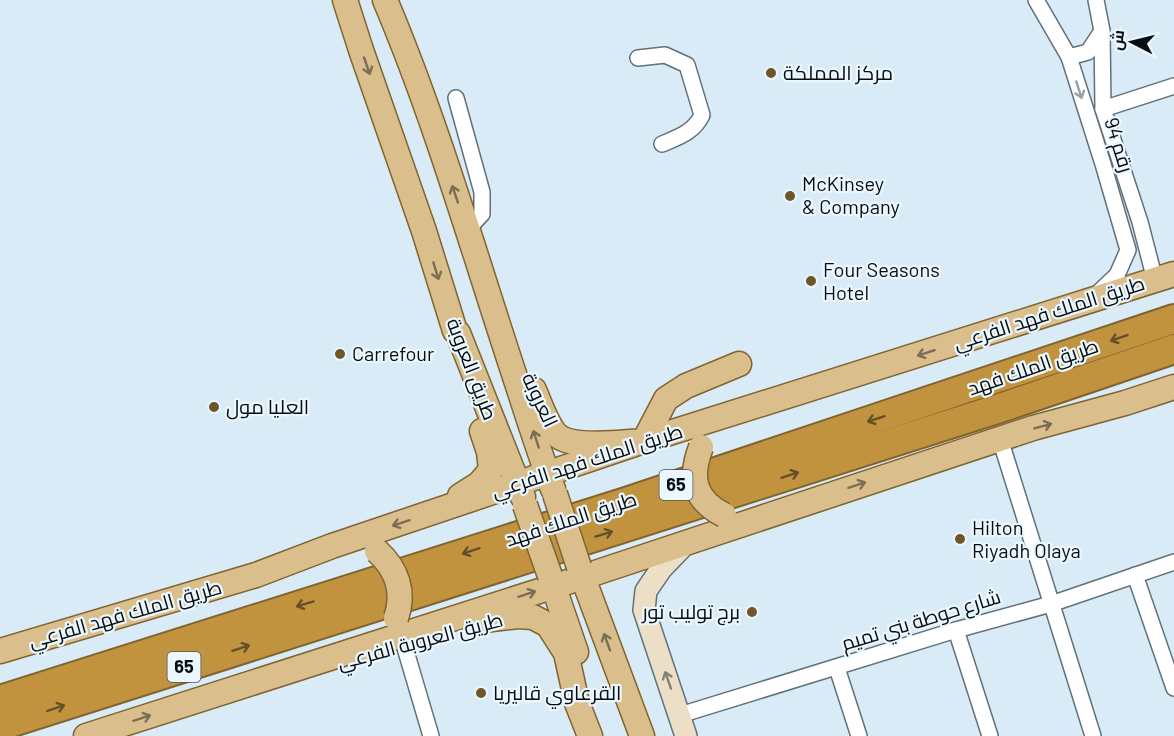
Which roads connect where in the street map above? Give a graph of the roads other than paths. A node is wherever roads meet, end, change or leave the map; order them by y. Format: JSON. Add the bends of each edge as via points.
{"nodes":[{"id":1,"x":345,"y":0,"type":"edge"},
{"id":2,"x":385,"y":0,"type":"edge"},
{"id":3,"x":396,"y":0,"type":"edge"},
{"id":4,"x":1036,"y":0,"type":"edge"},
{"id":5,"x":1096,"y":0,"type":"edge"},
{"id":6,"x":1102,"y":31,"type":"junction"},
{"id":7,"x":399,"y":34,"type":"junction"},
{"id":8,"x":1069,"y":57,"type":"junction"},
{"id":9,"x":639,"y":58,"type":"dead end"},
{"id":10,"x":1174,"y":86,"type":"edge"},
{"id":11,"x":456,"y":98,"type":"dead end"},
{"id":12,"x":1103,"y":109,"type":"junction"},
{"id":13,"x":662,"y":144,"type":"dead end"},
{"id":14,"x":1103,"y":164,"type":"junction"},
{"id":15,"x":1140,"y":222,"type":"junction"},
{"id":16,"x":468,"y":229,"type":"junction"},
{"id":17,"x":1164,"y":277,"type":"edge"},
{"id":18,"x":1092,"y":298,"type":"junction"},
{"id":19,"x":496,"y":319,"type":"junction"},
{"id":20,"x":1174,"y":319,"type":"edge"},
{"id":21,"x":455,"y":331,"type":"junction"},
{"id":22,"x":1174,"y":349,"type":"edge"},
{"id":23,"x":739,"y":364,"type":"dead end"},
{"id":24,"x":1174,"y":387,"type":"edge"},
{"id":25,"x":740,"y":412,"type":"junction"},
{"id":26,"x":1000,"y":439,"type":"junction"},
{"id":27,"x":644,"y":441,"type":"junction"},
{"id":28,"x":551,"y":484,"type":"junction"},
{"id":29,"x":522,"y":494,"type":"junction"},
{"id":30,"x":434,"y":512,"type":"junction"},
{"id":31,"x":770,"y":514,"type":"junction"},
{"id":32,"x":686,"y":543,"type":"junction"},
{"id":33,"x":1174,"y":562,"type":"edge"},
{"id":34,"x":581,"y":572,"type":"junction"},
{"id":35,"x":256,"y":575,"type":"junction"},
{"id":36,"x":1135,"y":575,"type":"junction"},
{"id":37,"x":552,"y":581,"type":"junction"},
{"id":38,"x":1051,"y":604,"type":"junction"},
{"id":39,"x":562,"y":610,"type":"junction"},
{"id":40,"x":956,"y":630,"type":"junction"},
{"id":41,"x":405,"y":648,"type":"junction"},
{"id":42,"x":0,"y":651,"type":"edge"},
{"id":43,"x":566,"y":653,"type":"junction"},
{"id":44,"x":837,"y":668,"type":"junction"},
{"id":45,"x":285,"y":672,"type":"junction"},
{"id":46,"x":583,"y":672,"type":"junction"},
{"id":47,"x":1174,"y":688,"type":"edge"},
{"id":48,"x":0,"y":700,"type":"edge"},
{"id":49,"x":680,"y":715,"type":"junction"},
{"id":50,"x":0,"y":726,"type":"edge"},
{"id":51,"x":86,"y":736,"type":"edge"},
{"id":52,"x":431,"y":736,"type":"edge"},
{"id":53,"x":590,"y":736,"type":"edge"},
{"id":54,"x":606,"y":736,"type":"edge"},
{"id":55,"x":642,"y":736,"type":"edge"},
{"id":56,"x":686,"y":736,"type":"edge"},
{"id":57,"x":859,"y":736,"type":"edge"},
{"id":58,"x":990,"y":736,"type":"edge"},
{"id":59,"x":1093,"y":736,"type":"edge"}],
"edges":[{"from":1,"to":21,"type":"main road","name":"طريق العروبة","one_way":true},
{"from":2,"to":7,"type":"main road","name":"طريق العروبة"},
{"from":3,"to":7,"type":"main road"},
{"from":4,"to":8,"type":"street","name":"رقم 94"},
{"from":5,"to":6,"type":"street","name":"رقم 94"},
{"from":6,"to":8,"type":"street","via":[[1088,52]]},
{"from":6,"to":12,"type":"street","name":"رقم 94"},
{"from":16,"to":7,"type":"main road","name":"طريق العروبة","one_way":true},
{"from":8,"to":14,"type":"street","name":"رقم 94","one_way":true},
{"from":9,"to":13,"type":"street","via":[[666,56],[687,65],[702,115],[695,128]]},
{"from":10,"to":12,"type":"street"},
{"from":11,"to":16,"type":"street","via":[[482,192],[482,214]]},
{"from":12,"to":15,"type":"street","name":"رقم 94"},
{"from":14,"to":15,"type":"street","via":[[1114,171],[1128,210]]},
{"from":14,"to":18,"type":"street","name":"رقم 94","via":[[1128,250],[1117,276]]},
{"from":15,"to":17,"type":"street","name":"رقم 94"},
{"from":16,"to":19,"type":"main road","name":"طريق العروبة"},
{"from":17,"to":18,"type":"main road","name":"طريق الملك فهد الفرعي"},
{"from":18,"to":25,"type":"main road","name":"طريق الملك فهد الفرعي","one_way":true},
{"from":19,"to":27,"type":"main road","name":"العروبة","via":[[519,355],[555,434],[582,444]]},
{"from":28,"to":19,"type":"main road","name":"طريق العروبة","one_way":true},
{"from":20,"to":48,"type":"highway","name":"طريق الملك فهد","number":"65","one_way":true,"via":[[615,505]]},
{"from":21,"to":29,"type":"main road","name":"طريق العروبة"},
{"from":21,"to":30,"type":"main road","via":[[459,366],[489,452],[491,470],[479,484]]},
{"from":50,"to":22,"type":"highway","name":"طريق الملك فهد","number":"65","one_way":true},
{"from":23,"to":27,"type":"main road","via":[[686,386],[666,399]]},
{"from":26,"to":24,"type":"main road","one_way":true},
{"from":25,"to":27,"type":"main road","name":"طريق الملك فهد الفرعي"},
{"from":25,"to":31,"type":"main road","bridge":true,"via":[[701,447],[695,461],[697,489],[711,508],[724,515]]},
{"from":31,"to":26,"type":"main road","one_way":true},
{"from":26,"to":38,"type":"street"},
{"from":27,"to":28,"type":"main road","name":"طريق الملك فهد الفرعي"},
{"from":28,"to":29,"type":"main road","name":"طريق الملك فهد الفرعي"},
{"from":28,"to":34,"type":"main road","name":"طريق العروبة","bridge":true},
{"from":29,"to":30,"type":"main road","name":"طريق الملك فهد الفرعي"},
{"from":29,"to":37,"type":"main road","name":"طريق العروبة","bridge":true},
{"from":30,"to":35,"type":"main road","name":"طريق الملك فهد الفرعي","one_way":true},
{"from":31,"to":32,"type":"main road"},
{"from":32,"to":34,"type":"main road"},
{"from":49,"to":32,"type":"street","one_way":true,"via":[[644,610],[646,591]]},
{"from":33,"to":36,"type":"street","name":"شارع حوطة بني تميم"},
{"from":34,"to":37,"type":"main road"},
{"from":55,"to":34,"type":"main road","name":"طريق العروبة","one_way":true},
{"from":35,"to":42,"type":"main road","name":"طريق الملك فهد الفرعي"},
{"from":35,"to":45,"type":"main road","bridge":true,"via":[[368,547],[385,558],[397,578],[400,606],[389,630],[379,639]]},
{"from":36,"to":38,"type":"street","name":"شارع حوطة بني تميم"},
{"from":36,"to":47,"type":"street"},
{"from":37,"to":39,"type":"main road","name":"طريق العروبة"},
{"from":45,"to":37,"type":"main road","one_way":true},
{"from":38,"to":40,"type":"street","name":"شارع حوطة بني تميم"},
{"from":38,"to":59,"type":"street"},
{"from":39,"to":43,"type":"main road"},
{"from":39,"to":46,"type":"main road","name":"طريق العروبة"},
{"from":40,"to":44,"type":"street","name":"شارع حوطة بني تميم"},
{"from":40,"to":58,"type":"street"},
{"from":41,"to":43,"type":"main road","name":"طريق العروبة الفرعي","via":[[486,620],[518,616],[533,617],[548,625]]},
{"from":41,"to":45,"type":"main road","name":"طريق العروبة الفرعي","via":[[337,666]]},
{"from":41,"to":52,"type":"street"},
{"from":43,"to":46,"type":"main road"},
{"from":43,"to":53,"type":"main road","name":"طريق العروبة الفرعي","via":[[577,703]]},
{"from":44,"to":49,"type":"street","name":"شارع حوطة بني تميم"},
{"from":44,"to":57,"type":"street"},
{"from":51,"to":45,"type":"main road","one_way":true},
{"from":46,"to":54,"type":"main road","name":"طريق العروبة"},
{"from":49,"to":56,"type":"street"}]}
